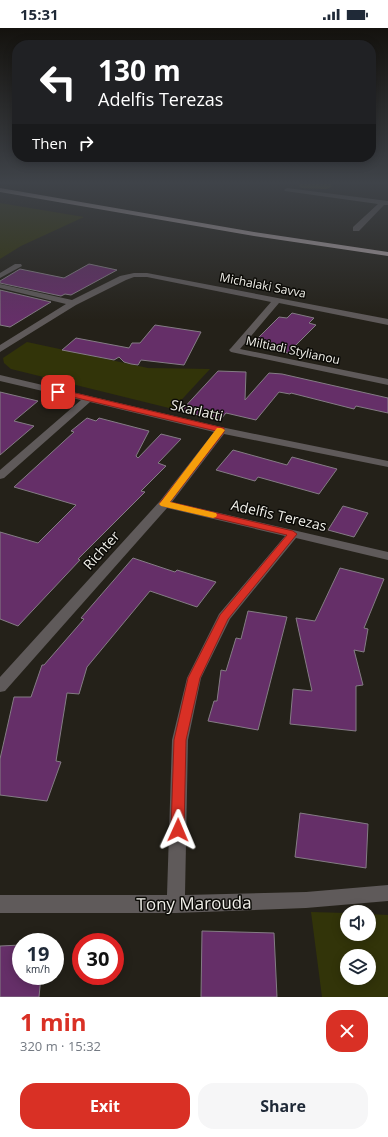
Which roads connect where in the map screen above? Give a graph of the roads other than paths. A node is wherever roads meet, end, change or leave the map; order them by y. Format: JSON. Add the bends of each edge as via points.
{"nodes":[{"id":1,"x":226,"y":229,"type":"edge"},
{"id":2,"x":270,"y":229,"type":"edge"},
{"id":3,"x":254,"y":234,"type":"junction"},
{"id":4,"x":388,"y":246,"type":"edge"},
{"id":5,"x":388,"y":254,"type":"edge"},
{"id":6,"x":388,"y":257,"type":"edge"},
{"id":7,"x":18,"y":266,"type":"dead end"},
{"id":8,"x":0,"y":276,"type":"edge"},
{"id":9,"x":0,"y":286,"type":"edge"},
{"id":10,"x":277,"y":300,"type":"junction"},
{"id":11,"x":73,"y":303,"type":"junction"},
{"id":12,"x":388,"y":322,"type":"edge"},
{"id":13,"x":0,"y":349,"type":"edge"},
{"id":14,"x":0,"y":378,"type":"edge"},
{"id":15,"x":388,"y":382,"type":"edge"},
{"id":16,"x":88,"y":399,"type":"junction"},
{"id":17,"x":221,"y":430,"type":"junction"},
{"id":18,"x":388,"y":464,"type":"edge"},
{"id":19,"x":0,"y":476,"type":"edge"},
{"id":20,"x":164,"y":504,"type":"junction"},
{"id":21,"x":293,"y":534,"type":"junction"},
{"id":22,"x":388,"y":556,"type":"edge"},
{"id":23,"x":0,"y":687,"type":"edge"},
{"id":24,"x":388,"y":893,"type":"edge"},
{"id":25,"x":0,"y":904,"type":"edge"},
{"id":26,"x":176,"y":904,"type":"junction"}],
"edges":[{"from":1,"to":3,"type":"highway"},
{"from":2,"to":4,"type":"highway"},
{"from":3,"to":5,"type":"highway"},
{"from":3,"to":6,"type":"highway"},
{"from":7,"to":8,"type":"street"},
{"from":9,"to":11,"type":"street"},
{"from":10,"to":11,"type":"street","name":"Michalaki Savva","via":[[146,275],[134,275]]},
{"from":10,"to":12,"type":"street","name":"Michalaki Savva"},
{"from":10,"to":15,"type":"street","name":"Miltiadi Stylianou","via":[[234,350]]},
{"from":11,"to":13,"type":"street"},
{"from":14,"to":16,"type":"street","name":"Skarlatti"},
{"from":16,"to":17,"type":"street","name":"Skarlatti"},
{"from":16,"to":19,"type":"street"},
{"from":17,"to":18,"type":"street","name":"Skarlatti"},
{"from":17,"to":20,"type":"street","name":"Richter"},
{"from":20,"to":21,"type":"street","name":"Adelfis Terezas"},
{"from":20,"to":23,"type":"street","name":"Richter"},
{"from":21,"to":22,"type":"street","name":"Adelfis Terezas"},
{"from":21,"to":26,"type":"street","via":[[224,618],[194,678],[180,740]]},
{"from":24,"to":26,"type":"street","name":"Tony Marouda","via":[[306,900]]},
{"from":25,"to":26,"type":"street","name":"Tony Marouda"}]}
